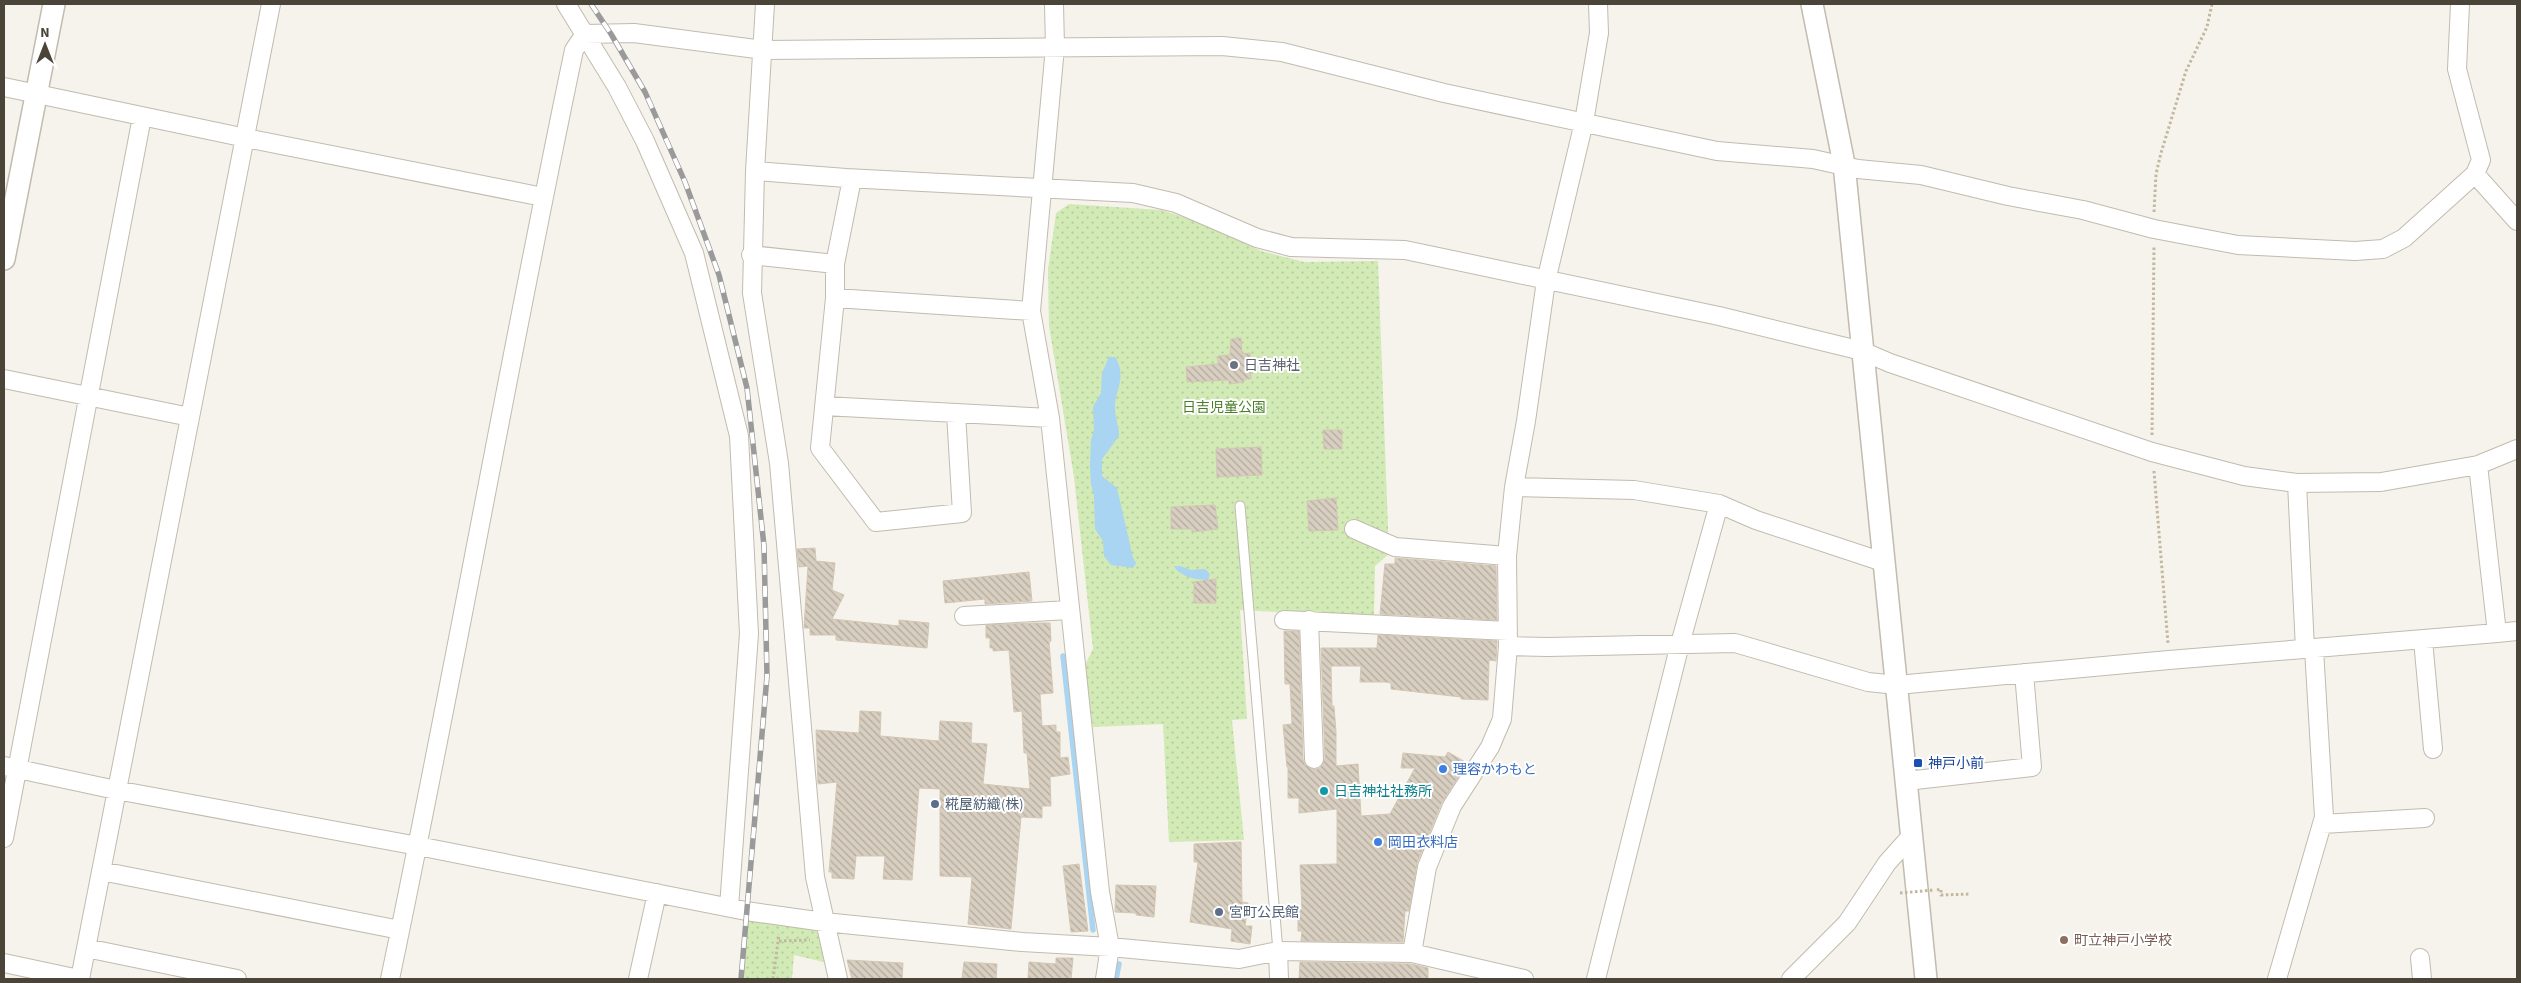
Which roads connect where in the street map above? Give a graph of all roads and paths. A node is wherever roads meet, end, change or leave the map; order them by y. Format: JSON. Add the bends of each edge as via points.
{"nodes":[{"id":1,"x":54,"y":4,"type":"edge"},
{"id":2,"x":271,"y":4,"type":"edge"},
{"id":3,"x":566,"y":4,"type":"edge"},
{"id":4,"x":765,"y":4,"type":"edge"},
{"id":5,"x":1054,"y":4,"type":"edge"},
{"id":6,"x":1598,"y":4,"type":"edge"},
{"id":7,"x":1812,"y":4,"type":"edge"},
{"id":8,"x":2460,"y":4,"type":"edge"},
{"id":9,"x":585,"y":34,"type":"junction"},
{"id":10,"x":1055,"y":47,"type":"junction"},
{"id":11,"x":764,"y":50,"type":"junction"},
{"id":12,"x":4,"y":87,"type":"edge"},
{"id":13,"x":36,"y":94,"type":"junction"},
{"id":14,"x":142,"y":117,"type":"junction"},
{"id":15,"x":1584,"y":122,"type":"junction"},
{"id":16,"x":246,"y":138,"type":"junction"},
{"id":17,"x":1844,"y":164,"type":"junction"},
{"id":18,"x":755,"y":171,"type":"junction"},
{"id":19,"x":2475,"y":174,"type":"junction"},
{"id":20,"x":852,"y":178,"type":"junction"},
{"id":21,"x":1042,"y":187,"type":"junction"},
{"id":22,"x":543,"y":197,"type":"junction"},
{"id":23,"x":2517,"y":221,"type":"edge"},
{"id":24,"x":751,"y":255,"type":"junction"},
{"id":25,"x":4,"y":259,"type":"edge"},
{"id":26,"x":835,"y":264,"type":"junction"},
{"id":27,"x":1546,"y":281,"type":"junction"},
{"id":28,"x":835,"y":298,"type":"junction"},
{"id":29,"x":1031,"y":311,"type":"junction"},
{"id":30,"x":1862,"y":351,"type":"junction"},
{"id":31,"x":4,"y":379,"type":"edge"},
{"id":32,"x":88,"y":396,"type":"junction"},
{"id":33,"x":824,"y":406,"type":"junction"},
{"id":34,"x":956,"y":413,"type":"junction"},
{"id":35,"x":190,"y":416,"type":"junction"},
{"id":36,"x":1050,"y":418,"type":"junction"},
{"id":37,"x":2517,"y":448,"type":"edge"},
{"id":38,"x":2152,"y":452,"type":"junction"},
{"id":39,"x":2478,"y":465,"type":"junction"},
{"id":40,"x":2298,"y":484,"type":"junction"},
{"id":41,"x":1514,"y":487,"type":"junction"},
{"id":42,"x":1719,"y":504,"type":"junction"},
{"id":43,"x":1240,"y":506,"type":"dead end"},
{"id":44,"x":1354,"y":530,"type":"dead end"},
{"id":45,"x":1507,"y":556,"type":"junction"},
{"id":46,"x":1883,"y":562,"type":"junction"},
{"id":47,"x":1069,"y":610,"type":"junction"},
{"id":48,"x":964,"y":616,"type":"dead end"},
{"id":49,"x":1284,"y":620,"type":"dead end"},
{"id":50,"x":1310,"y":620,"type":"junction"},
{"id":51,"x":2517,"y":631,"type":"edge"},
{"id":52,"x":2497,"y":633,"type":"junction"},
{"id":53,"x":1508,"y":638,"type":"junction"},
{"id":54,"x":2423,"y":640,"type":"junction"},
{"id":55,"x":1680,"y":644,"type":"junction"},
{"id":56,"x":2310,"y":649,"type":"junction"},
{"id":57,"x":2169,"y":660,"type":"junction"},
{"id":58,"x":2024,"y":673,"type":"junction"},
{"id":59,"x":1897,"y":685,"type":"junction"},
{"id":60,"x":2433,"y":749,"type":"dead end"},
{"id":61,"x":1314,"y":759,"type":"dead end"},
{"id":62,"x":10,"y":767,"type":"edge"},
{"id":63,"x":1906,"y":781,"type":"junction"},
{"id":64,"x":116,"y":790,"type":"junction"},
{"id":65,"x":2425,"y":818,"type":"dead end"},
{"id":66,"x":2322,"y":824,"type":"junction"},
{"id":67,"x":1912,"y":835,"type":"junction"},
{"id":68,"x":4,"y":838,"type":"edge"},
{"id":69,"x":418,"y":846,"type":"junction"},
{"id":70,"x":101,"y":871,"type":"junction"},
{"id":71,"x":657,"y":893,"type":"junction"},
{"id":72,"x":1900,"y":893,"type":"dead end"},
{"id":73,"x":1970,"y":894,"type":"dead end"},
{"id":74,"x":728,"y":907,"type":"junction"},
{"id":75,"x":782,"y":916,"type":"junction"},
{"id":76,"x":400,"y":930,"type":"junction"},
{"id":77,"x":826,"y":930,"type":"junction"},
{"id":78,"x":778,"y":941,"type":"junction"},
{"id":79,"x":1110,"y":947,"type":"junction"},
{"id":80,"x":86,"y":948,"type":"junction"},
{"id":81,"x":1278,"y":952,"type":"junction"},
{"id":82,"x":1412,"y":953,"type":"junction"},
{"id":83,"x":2420,"y":958,"type":"dead end"},
{"id":84,"x":4,"y":963,"type":"edge"},
{"id":85,"x":1481,"y":974,"type":"edge"},
{"id":86,"x":79,"y":979,"type":"edge"},
{"id":87,"x":237,"y":979,"type":"edge"},
{"id":88,"x":390,"y":979,"type":"edge"},
{"id":89,"x":638,"y":979,"type":"edge"},
{"id":90,"x":773,"y":979,"type":"edge"},
{"id":91,"x":838,"y":979,"type":"edge"},
{"id":92,"x":1105,"y":979,"type":"edge"},
{"id":93,"x":1279,"y":979,"type":"edge"},
{"id":94,"x":1524,"y":979,"type":"edge"},
{"id":95,"x":1596,"y":979,"type":"edge"},
{"id":96,"x":1791,"y":979,"type":"edge"},
{"id":97,"x":1926,"y":979,"type":"edge"},
{"id":98,"x":2277,"y":979,"type":"edge"},
{"id":99,"x":2422,"y":979,"type":"edge"}],
"edges":[{"from":1,"to":13,"type":"street"},
{"from":2,"to":16,"type":"street"},
{"from":3,"to":9,"type":"street"},
{"from":4,"to":11,"type":"street"},
{"from":5,"to":10,"type":"street"},
{"from":6,"to":15,"type":"street","via":[[1599,33]]},
{"from":7,"to":17,"type":"street"},
{"from":8,"to":19,"type":"street","via":[[2457,69],[2480,160]]},
{"from":9,"to":11,"type":"street","via":[[634,33]]},
{"from":9,"to":22,"type":"street","via":[[574,50]]},
{"from":9,"to":74,"type":"street","via":[[644,141],[694,253],[739,436],[749,634]]},
{"from":10,"to":11,"type":"street"},
{"from":10,"to":15,"type":"street","via":[[1222,46],[1282,52],[1444,93]]},
{"from":10,"to":21,"type":"street"},
{"from":11,"to":18,"type":"street"},
{"from":12,"to":13,"type":"street"},
{"from":13,"to":14,"type":"street"},
{"from":13,"to":25,"type":"street"},
{"from":14,"to":16,"type":"street"},
{"from":14,"to":32,"type":"street"},
{"from":15,"to":17,"type":"street","via":[[1717,151]]},
{"from":15,"to":27,"type":"street"},
{"from":16,"to":22,"type":"street"},
{"from":16,"to":35,"type":"street"},
{"from":17,"to":19,"type":"street","via":[[1858,169],[1921,175],[2083,210],[2154,230],[2238,246],[2355,251],[2383,249],[2404,238]]},
{"from":17,"to":30,"type":"street"},
{"from":18,"to":20,"type":"street"},
{"from":18,"to":24,"type":"street"},
{"from":19,"to":23,"type":"street"},
{"from":20,"to":21,"type":"street"},
{"from":20,"to":26,"type":"street"},
{"from":21,"to":27,"type":"street","via":[[1133,193],[1176,203],[1257,238],[1291,247],[1405,250]]},
{"from":21,"to":29,"type":"street"},
{"from":22,"to":69,"type":"street"},
{"from":24,"to":26,"type":"street"},
{"from":24,"to":77,"type":"street","via":[[752,293],[780,462],[815,877]]},
{"from":26,"to":28,"type":"street"},
{"from":27,"to":30,"type":"street","via":[[1719,316]]},
{"from":27,"to":41,"type":"street"},
{"from":28,"to":29,"type":"street"},
{"from":28,"to":33,"type":"street"},
{"from":29,"to":36,"type":"street"},
{"from":30,"to":38,"type":"street"},
{"from":30,"to":46,"type":"street"},
{"from":31,"to":32,"type":"street"},
{"from":32,"to":35,"type":"street"},
{"from":32,"to":62,"type":"street"},
{"from":33,"to":34,"type":"street"},
{"from":33,"to":34,"type":"street","via":[[820,448],[876,522],[962,513]]},
{"from":34,"to":36,"type":"street"},
{"from":35,"to":64,"type":"street"},
{"from":36,"to":47,"type":"street"},
{"from":37,"to":39,"type":"street"},
{"from":38,"to":40,"type":"street","via":[[2244,476]]},
{"from":38,"to":57,"type":"path"},
{"from":39,"to":40,"type":"street","via":[[2382,482]]},
{"from":39,"to":52,"type":"street"},
{"from":40,"to":56,"type":"street"},
{"from":41,"to":42,"type":"street","via":[[1634,490]]},
{"from":41,"to":45,"type":"street"},
{"from":42,"to":46,"type":"street","via":[[1756,520]]},
{"from":42,"to":55,"type":"street"},
{"from":43,"to":81,"type":"lane"},
{"from":44,"to":45,"type":"street","via":[[1396,547]]},
{"from":45,"to":53,"type":"street"},
{"from":46,"to":59,"type":"street"},
{"from":47,"to":48,"type":"street"},
{"from":47,"to":79,"type":"street","via":[[1100,892]]},
{"from":49,"to":50,"type":"street"},
{"from":50,"to":53,"type":"street"},
{"from":50,"to":61,"type":"street"},
{"from":51,"to":52,"type":"street"},
{"from":52,"to":54,"type":"street"},
{"from":53,"to":55,"type":"street","via":[[1548,647]]},
{"from":53,"to":82,"type":"street","via":[[1502,719],[1490,748],[1452,806],[1428,867]]},
{"from":54,"to":56,"type":"street"},
{"from":54,"to":60,"type":"street"},
{"from":55,"to":59,"type":"street","via":[[1735,643],[1868,682]]},
{"from":55,"to":95,"type":"street"},
{"from":56,"to":57,"type":"street"},
{"from":56,"to":66,"type":"street"},
{"from":57,"to":58,"type":"street"},
{"from":58,"to":59,"type":"street"},
{"from":58,"to":63,"type":"street","via":[[2032,767]]},
{"from":59,"to":63,"type":"street"},
{"from":62,"to":64,"type":"street"},
{"from":62,"to":68,"type":"street"},
{"from":63,"to":67,"type":"street"},
{"from":64,"to":69,"type":"street"},
{"from":64,"to":70,"type":"street"},
{"from":65,"to":66,"type":"street"},
{"from":66,"to":98,"type":"street"},
{"from":67,"to":96,"type":"street","via":[[1886,863],[1847,923]]},
{"from":67,"to":97,"type":"street"},
{"from":69,"to":71,"type":"street"},
{"from":69,"to":76,"type":"street"},
{"from":70,"to":76,"type":"street"},
{"from":70,"to":80,"type":"street"},
{"from":71,"to":74,"type":"street"},
{"from":71,"to":89,"type":"street"},
{"from":72,"to":73,"type":"path","bridge":true,"via":[[1941,889],[1941,895]]},
{"from":74,"to":75,"type":"street"},
{"from":75,"to":77,"type":"street"},
{"from":75,"to":78,"type":"path"},
{"from":76,"to":88,"type":"street"},
{"from":77,"to":78,"type":"path"},
{"from":77,"to":79,"type":"street"},
{"from":77,"to":91,"type":"street"},
{"from":78,"to":90,"type":"path"},
{"from":79,"to":81,"type":"street","via":[[1239,959]]},
{"from":79,"to":92,"type":"street"},
{"from":80,"to":86,"type":"street"},
{"from":80,"to":87,"type":"street"},
{"from":81,"to":82,"type":"street"},
{"from":81,"to":93,"type":"street"},
{"from":82,"to":85,"type":"street"},
{"from":83,"to":99,"type":"street"},
{"from":84,"to":86,"type":"street"},
{"from":85,"to":94,"type":"street"}]}
